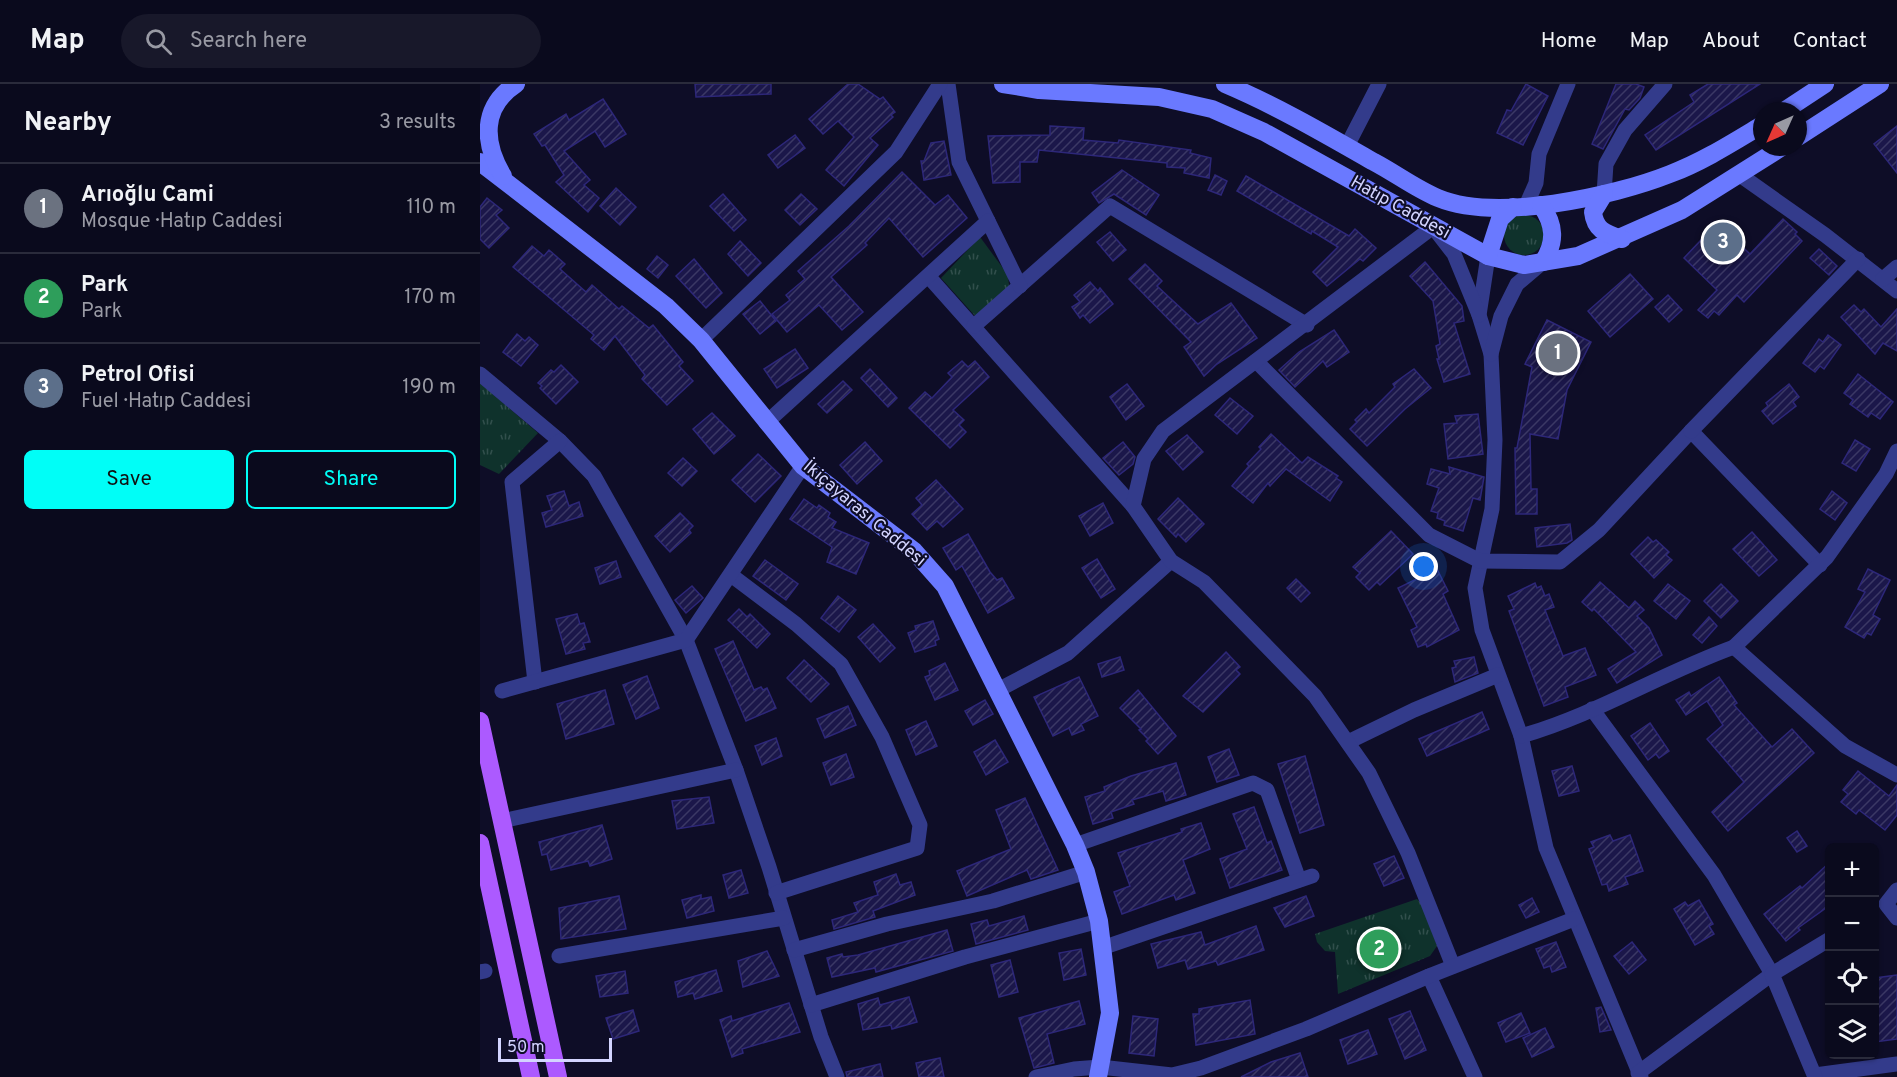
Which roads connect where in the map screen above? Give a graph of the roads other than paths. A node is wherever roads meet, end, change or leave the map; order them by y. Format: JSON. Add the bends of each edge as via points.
{"nodes":[{"id":1,"x":516,"y":84,"type":"edge"},
{"id":2,"x":940,"y":84,"type":"edge"},
{"id":3,"x":948,"y":84,"type":"edge"},
{"id":4,"x":1003,"y":84,"type":"edge"},
{"id":5,"x":1225,"y":84,"type":"edge"},
{"id":6,"x":1379,"y":84,"type":"edge"},
{"id":7,"x":1568,"y":84,"type":"edge"},
{"id":8,"x":1665,"y":84,"type":"edge"},
{"id":9,"x":1825,"y":84,"type":"edge"},
{"id":10,"x":1880,"y":84,"type":"edge"},
{"id":11,"x":1798,"y":102,"type":"edge"},
{"id":12,"x":1753,"y":130,"type":"edge"},
{"id":13,"x":1807,"y":131,"type":"edge"},
{"id":14,"x":1347,"y":146,"type":"junction"},
{"id":15,"x":1768,"y":156,"type":"edge"},
{"id":16,"x":480,"y":162,"type":"edge"},
{"id":17,"x":1740,"y":175,"type":"junction"},
{"id":18,"x":506,"y":180,"type":"junction"},
{"id":19,"x":1604,"y":194,"type":"junction"},
{"id":20,"x":1526,"y":207,"type":"junction"},
{"id":21,"x":988,"y":221,"type":"junction"},
{"id":22,"x":1433,"y":227,"type":"junction"},
{"id":23,"x":1622,"y":238,"type":"junction"},
{"id":24,"x":1488,"y":256,"type":"junction"},
{"id":25,"x":1858,"y":259,"type":"junction"},
{"id":26,"x":1543,"y":262,"type":"junction"},
{"id":27,"x":1897,"y":267,"type":"edge"},
{"id":28,"x":928,"y":277,"type":"junction"},
{"id":29,"x":1883,"y":279,"type":"junction"},
{"id":30,"x":1020,"y":286,"type":"junction"},
{"id":31,"x":1897,"y":291,"type":"edge"},
{"id":32,"x":1479,"y":315,"type":"junction"},
{"id":33,"x":1306,"y":325,"type":"junction"},
{"id":34,"x":974,"y":326,"type":"junction"},
{"id":35,"x":700,"y":340,"type":"junction"},
{"id":36,"x":1491,"y":354,"type":"junction"},
{"id":37,"x":1256,"y":361,"type":"junction"},
{"id":38,"x":480,"y":374,"type":"edge"},
{"id":39,"x":766,"y":423,"type":"junction"},
{"id":40,"x":1691,"y":431,"type":"junction"},
{"id":41,"x":560,"y":441,"type":"junction"},
{"id":42,"x":1897,"y":451,"type":"edge"},
{"id":43,"x":803,"y":465,"type":"junction"},
{"id":44,"x":1133,"y":506,"type":"junction"},
{"id":45,"x":1171,"y":561,"type":"junction"},
{"id":46,"x":1480,"y":561,"type":"junction"},
{"id":47,"x":1820,"y":565,"type":"junction"},
{"id":48,"x":731,"y":575,"type":"junction"},
{"id":49,"x":686,"y":640,"type":"junction"},
{"id":50,"x":1734,"y":647,"type":"junction"},
{"id":51,"x":1498,"y":675,"type":"junction"},
{"id":52,"x":535,"y":682,"type":"junction"},
{"id":53,"x":998,"y":690,"type":"junction"},
{"id":54,"x":502,"y":692,"type":"dead end"},
{"id":55,"x":1592,"y":709,"type":"junction"},
{"id":56,"x":480,"y":722,"type":"edge"},
{"id":57,"x":1521,"y":736,"type":"junction"},
{"id":58,"x":1348,"y":742,"type":"junction"},
{"id":59,"x":736,"y":770,"type":"junction"},
{"id":60,"x":1897,"y":775,"type":"edge"},
{"id":61,"x":502,"y":821,"type":"junction"},
{"id":62,"x":480,"y":843,"type":"edge"},
{"id":63,"x":1075,"y":845,"type":"junction"},
{"id":64,"x":1086,"y":872,"type":"junction"},
{"id":65,"x":1897,"y":890,"type":"edge"},
{"id":66,"x":776,"y":892,"type":"junction"},
{"id":67,"x":1880,"y":908,"type":"edge"},
{"id":68,"x":784,"y":918,"type":"junction"},
{"id":69,"x":1897,"y":918,"type":"edge"},
{"id":70,"x":1574,"y":919,"type":"junction"},
{"id":71,"x":1099,"y":921,"type":"junction"},
{"id":72,"x":1825,"y":942,"type":"edge"},
{"id":73,"x":1102,"y":948,"type":"junction"},
{"id":74,"x":794,"y":950,"type":"junction"},
{"id":75,"x":559,"y":956,"type":"dead end"},
{"id":76,"x":1453,"y":966,"type":"junction"},
{"id":77,"x":1772,"y":974,"type":"junction"},
{"id":78,"x":1429,"y":976,"type":"junction"},
{"id":79,"x":811,"y":1005,"type":"junction"},
{"id":80,"x":1897,"y":1064,"type":"edge"},
{"id":81,"x":1099,"y":1072,"type":"edge"},
{"id":82,"x":1640,"y":1075,"type":"edge"},
{"id":83,"x":1815,"y":1076,"type":"edge"},
{"id":84,"x":531,"y":1077,"type":"edge"},
{"id":85,"x":558,"y":1077,"type":"edge"},
{"id":86,"x":837,"y":1077,"type":"edge"},
{"id":87,"x":1036,"y":1077,"type":"edge"},
{"id":88,"x":1475,"y":1077,"type":"edge"}],
"edges":[{"from":1,"to":18,"type":"main road","name":"İkiçayarası Caddesi","via":[[494,106],[487,132],[495,163]]},
{"from":2,"to":35,"type":"street","via":[[896,152]]},
{"from":3,"to":21,"type":"street","via":[[959,162]]},
{"from":4,"to":22,"type":"main road","name":"Hatıp Caddesi","via":[[1159,97],[1212,109],[1264,132]]},
{"from":5,"to":14,"type":"main road","name":"Hatıp Caddesi","via":[[1269,102]]},
{"from":6,"to":14,"type":"street"},
{"from":7,"to":20,"type":"street","via":[[1539,154],[1536,183]]},
{"from":8,"to":19,"type":"street","via":[[1626,130],[1606,164]]},
{"from":9,"to":11,"type":"main road"},
{"from":10,"to":13,"type":"main road"},
{"from":12,"to":19,"type":"main road","name":"Hatıp Caddesi","via":[[1670,174]]},
{"from":14,"to":20,"type":"main road","name":"Hatıp Caddesi","via":[[1438,198],[1467,205]]},
{"from":15,"to":17,"type":"main road","name":"Hatıp Caddesi"},
{"from":16,"to":18,"type":"main road","name":"İkiçayarası Caddesi"},
{"from":17,"to":23,"type":"main road","name":"Hatıp Caddesi","via":[[1682,210]]},
{"from":17,"to":25,"type":"street"},
{"from":18,"to":35,"type":"main road","name":"İkiçayarası Caddesi","via":[[666,306]]},
{"from":19,"to":20,"type":"main road","name":"Hatıp Caddesi"},
{"from":19,"to":23,"type":"main road","via":[[1593,212],[1594,224],[1604,233]]},
{"from":20,"to":24,"type":"main road","via":[[1500,219]]},
{"from":20,"to":26,"type":"main road","via":[[1553,231],[1553,242]]},
{"from":21,"to":28,"type":"street"},
{"from":21,"to":30,"type":"street"},
{"from":22,"to":24,"type":"main road","name":"Hatıp Caddesi"},
{"from":22,"to":32,"type":"street","via":[[1454,254]]},
{"from":22,"to":33,"type":"street"},
{"from":23,"to":26,"type":"main road","name":"Hatıp Caddesi","via":[[1578,256]]},
{"from":24,"to":26,"type":"main road","name":"Hatıp Caddesi","via":[[1524,265]]},
{"from":24,"to":32,"type":"street"},
{"from":25,"to":29,"type":"street"},
{"from":25,"to":40,"type":"street"},
{"from":26,"to":36,"type":"street","via":[[1517,284],[1501,316]]},
{"from":27,"to":29,"type":"street"},
{"from":28,"to":34,"type":"street"},
{"from":28,"to":39,"type":"street"},
{"from":29,"to":31,"type":"street"},
{"from":30,"to":33,"type":"street","via":[[1110,206]]},
{"from":30,"to":34,"type":"street"},
{"from":32,"to":36,"type":"street"},
{"from":33,"to":37,"type":"street"},
{"from":34,"to":44,"type":"street"},
{"from":35,"to":39,"type":"main road","name":"İkiçayarası Caddesi"},
{"from":36,"to":46,"type":"street","via":[[1495,440],[1492,508]]},
{"from":37,"to":44,"type":"street","via":[[1163,431],[1144,459]]},
{"from":37,"to":46,"type":"street","via":[[1429,535]]},
{"from":38,"to":41,"type":"street"},
{"from":39,"to":43,"type":"main road","name":"İkiçayarası Caddesi"},
{"from":40,"to":46,"type":"street","via":[[1599,530],[1560,562]]},
{"from":40,"to":47,"type":"street"},
{"from":41,"to":49,"type":"street","via":[[594,476]]},
{"from":41,"to":52,"type":"street","via":[[512,482]]},
{"from":42,"to":47,"type":"street","via":[[1886,474]]},
{"from":43,"to":48,"type":"street"},
{"from":43,"to":53,"type":"main road","name":"İkiçayarası Caddesi","via":[[914,551],[938,577]]},
{"from":44,"to":45,"type":"street"},
{"from":45,"to":53,"type":"street","via":[[1068,653]]},
{"from":45,"to":58,"type":"street","via":[[1204,582],[1315,696]]},
{"from":46,"to":51,"type":"street","via":[[1474,588],[1482,630]]},
{"from":47,"to":50,"type":"street"},
{"from":48,"to":49,"type":"street"},
{"from":48,"to":66,"type":"street","via":[[841,664],[882,737],[920,825],[916,848]]},
{"from":49,"to":52,"type":"street"},
{"from":49,"to":59,"type":"street"},
{"from":50,"to":55,"type":"street","via":[[1684,665]]},
{"from":50,"to":60,"type":"street","via":[[1845,746]]},
{"from":51,"to":57,"type":"street"},
{"from":51,"to":58,"type":"street"},
{"from":52,"to":54,"type":"street"},
{"from":53,"to":63,"type":"main road","name":"İkiçayarası Caddesi"},
{"from":55,"to":57,"type":"street","via":[[1556,726]]},
{"from":55,"to":77,"type":"street","via":[[1714,876]]},
{"from":56,"to":61,"type":"main road"},
{"from":57,"to":70,"type":"street","via":[[1546,848]]},
{"from":58,"to":76,"type":"street","via":[[1369,772],[1408,853]]},
{"from":59,"to":61,"type":"street"},
{"from":59,"to":66,"type":"street"},
{"from":61,"to":85,"type":"main road"},
{"from":62,"to":84,"type":"main road"},
{"from":63,"to":64,"type":"main road","name":"İkiçayarası Caddesi"},
{"from":63,"to":73,"type":"street","via":[[1253,783],[1267,790],[1305,878]]},
{"from":64,"to":71,"type":"main road","name":"İkiçayarası Caddesi"},
{"from":64,"to":74,"type":"street","via":[[993,901],[887,924]]},
{"from":65,"to":67,"type":"street"},
{"from":66,"to":68,"type":"street"},
{"from":67,"to":69,"type":"street"},
{"from":68,"to":74,"type":"street"},
{"from":68,"to":75,"type":"street"},
{"from":70,"to":76,"type":"street"},
{"from":70,"to":82,"type":"street"},
{"from":71,"to":73,"type":"main road","name":"İkiçayarası Caddesi"},
{"from":71,"to":79,"type":"street"},
{"from":72,"to":77,"type":"street"},
{"from":73,"to":81,"type":"main road","name":"İkiçayarası Caddesi","via":[[1110,1013]]},
{"from":74,"to":79,"type":"street"},
{"from":76,"to":78,"type":"street"},
{"from":77,"to":82,"type":"street"},
{"from":77,"to":83,"type":"street"},
{"from":78,"to":81,"type":"street","via":[[1306,1029],[1201,1068],[1172,1075]]},
{"from":78,"to":88,"type":"street"},
{"from":79,"to":86,"type":"street"},
{"from":80,"to":83,"type":"street"},
{"from":81,"to":87,"type":"street","via":[[1074,1069]]}]}
